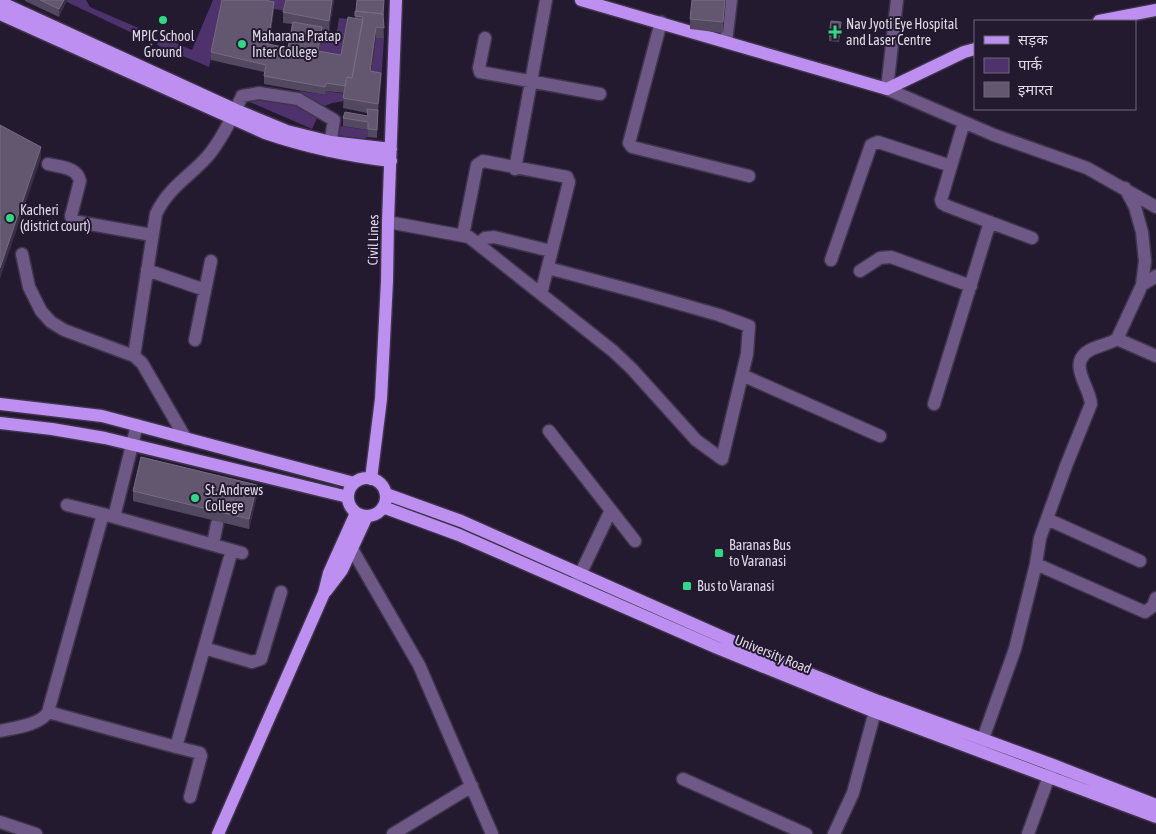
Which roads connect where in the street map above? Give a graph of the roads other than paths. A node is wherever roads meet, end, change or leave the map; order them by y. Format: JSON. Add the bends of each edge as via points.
{"nodes":[{"id":1,"x":396,"y":0,"type":"edge"},
{"id":2,"x":546,"y":0,"type":"edge"},
{"id":3,"x":581,"y":0,"type":"edge"},
{"id":4,"x":731,"y":0,"type":"edge"},
{"id":5,"x":898,"y":0,"type":"edge"},
{"id":6,"x":0,"y":2,"type":"edge"},
{"id":7,"x":1156,"y":10,"type":"edge"},
{"id":8,"x":0,"y":14,"type":"edge"},
{"id":9,"x":1104,"y":20,"type":"edge"},
{"id":10,"x":661,"y":22,"type":"junction"},
{"id":11,"x":485,"y":38,"type":"dead end"},
{"id":12,"x":726,"y":42,"type":"junction"},
{"id":13,"x":974,"y":49,"type":"edge"},
{"id":14,"x":531,"y":80,"type":"junction"},
{"id":15,"x":888,"y":89,"type":"junction"},
{"id":16,"x":600,"y":94,"type":"dead end"},
{"id":17,"x":234,"y":114,"type":"junction"},
{"id":18,"x":964,"y":122,"type":"junction"},
{"id":19,"x":330,"y":146,"type":"junction"},
{"id":20,"x":391,"y":155,"type":"junction"},
{"id":21,"x":48,"y":164,"type":"dead end"},
{"id":22,"x":951,"y":166,"type":"junction"},
{"id":23,"x":515,"y":169,"type":"junction"},
{"id":24,"x":749,"y":176,"type":"dead end"},
{"id":25,"x":1125,"y":188,"type":"junction"},
{"id":26,"x":1156,"y":207,"type":"edge"},
{"id":27,"x":388,"y":222,"type":"junction"},
{"id":28,"x":990,"y":222,"type":"junction"},
{"id":29,"x":152,"y":235,"type":"junction"},
{"id":30,"x":463,"y":235,"type":"junction"},
{"id":31,"x":1032,"y":238,"type":"dead end"},
{"id":32,"x":478,"y":244,"type":"junction"},
{"id":33,"x":552,"y":250,"type":"junction"},
{"id":34,"x":22,"y":254,"type":"dead end"},
{"id":35,"x":831,"y":260,"type":"dead end"},
{"id":36,"x":210,"y":261,"type":"dead end"},
{"id":37,"x":548,"y":268,"type":"junction"},
{"id":38,"x":147,"y":270,"type":"junction"},
{"id":39,"x":860,"y":271,"type":"dead end"},
{"id":40,"x":1156,"y":276,"type":"edge"},
{"id":41,"x":1142,"y":285,"type":"junction"},
{"id":42,"x":971,"y":286,"type":"junction"},
{"id":43,"x":205,"y":290,"type":"junction"},
{"id":44,"x":541,"y":294,"type":"junction"},
{"id":45,"x":1117,"y":339,"type":"junction"},
{"id":46,"x":195,"y":340,"type":"dead end"},
{"id":47,"x":134,"y":356,"type":"junction"},
{"id":48,"x":1156,"y":356,"type":"edge"},
{"id":49,"x":742,"y":375,"type":"junction"},
{"id":50,"x":0,"y":404,"type":"edge"},
{"id":51,"x":934,"y":404,"type":"dead end"},
{"id":52,"x":0,"y":423,"type":"edge"},
{"id":53,"x":137,"y":425,"type":"junction"},
{"id":54,"x":549,"y":432,"type":"dead end"},
{"id":55,"x":880,"y":436,"type":"dead end"},
{"id":56,"x":186,"y":439,"type":"junction"},
{"id":57,"x":132,"y":444,"type":"junction"},
{"id":58,"x":371,"y":479,"type":"junction"},
{"id":59,"x":354,"y":484,"type":"junction"},
{"id":60,"x":348,"y":497,"type":"junction"},
{"id":61,"x":385,"y":501,"type":"junction"},
{"id":62,"x":67,"y":505,"type":"dead end"},
{"id":63,"x":611,"y":510,"type":"junction"},
{"id":64,"x":361,"y":515,"type":"junction"},
{"id":65,"x":108,"y":516,"type":"junction"},
{"id":66,"x":1047,"y":519,"type":"junction"},
{"id":67,"x":217,"y":524,"type":"edge"},
{"id":68,"x":635,"y":541,"type":"dead end"},
{"id":69,"x":213,"y":544,"type":"junction"},
{"id":70,"x":352,"y":548,"type":"junction"},
{"id":71,"x":1140,"y":561,"type":"dead end"},
{"id":72,"x":1036,"y":564,"type":"junction"},
{"id":73,"x":578,"y":579,"type":"junction"},
{"id":74,"x":281,"y":592,"type":"dead end"},
{"id":75,"x":324,"y":593,"type":"junction"},
{"id":76,"x":1156,"y":598,"type":"edge"},
{"id":77,"x":204,"y":648,"type":"junction"},
{"id":78,"x":877,"y":707,"type":"junction"},
{"id":79,"x":48,"y":712,"type":"junction"},
{"id":80,"x":0,"y":731,"type":"edge"},
{"id":81,"x":981,"y":744,"type":"junction"},
{"id":82,"x":176,"y":747,"type":"junction"},
{"id":83,"x":1051,"y":771,"type":"junction"},
{"id":84,"x":683,"y":779,"type":"dead end"},
{"id":85,"x":472,"y":786,"type":"junction"},
{"id":86,"x":190,"y":797,"type":"dead end"},
{"id":87,"x":1156,"y":805,"type":"edge"},
{"id":88,"x":1156,"y":817,"type":"edge"},
{"id":89,"x":0,"y":822,"type":"edge"},
{"id":90,"x":36,"y":834,"type":"edge"},
{"id":91,"x":218,"y":834,"type":"edge"},
{"id":92,"x":393,"y":834,"type":"edge"},
{"id":93,"x":492,"y":834,"type":"edge"},
{"id":94,"x":806,"y":834,"type":"edge"},
{"id":95,"x":834,"y":834,"type":"edge"},
{"id":96,"x":1028,"y":834,"type":"edge"}],
"edges":[{"from":1,"to":20,"type":"main road","name":"Civil Lines"},
{"from":2,"to":14,"type":"street"},
{"from":3,"to":10,"type":"main road"},
{"from":4,"to":12,"type":"street"},
{"from":5,"to":15,"type":"street"},
{"from":6,"to":17,"type":"main road","via":[[141,66]]},
{"from":7,"to":9,"type":"main road"},
{"from":8,"to":17,"type":"main road"},
{"from":10,"to":12,"type":"main road"},
{"from":10,"to":24,"type":"street","via":[[629,143],[632,147]]},
{"from":11,"to":14,"type":"street","via":[[480,72]]},
{"from":12,"to":15,"type":"main road"},
{"from":13,"to":15,"type":"main road"},
{"from":14,"to":16,"type":"street"},
{"from":14,"to":23,"type":"street"},
{"from":15,"to":18,"type":"street"},
{"from":17,"to":19,"type":"main road"},
{"from":17,"to":19,"type":"street","via":[[242,96],[283,92],[334,120]]},
{"from":17,"to":29,"type":"street","via":[[208,156],[161,203]]},
{"from":18,"to":22,"type":"street"},
{"from":18,"to":25,"type":"street","via":[[1087,168]]},
{"from":19,"to":20,"type":"main road"},
{"from":20,"to":27,"type":"main road","name":"Civil Lines"},
{"from":21,"to":29,"type":"street","via":[[76,171],[79,176],[70,216],[73,221]]},
{"from":22,"to":28,"type":"street","via":[[942,203]]},
{"from":22,"to":35,"type":"street","via":[[878,142],[870,145]]},
{"from":23,"to":30,"type":"street","via":[[482,162],[476,165]]},
{"from":23,"to":33,"type":"street","via":[[569,179]]},
{"from":25,"to":26,"type":"street"},
{"from":25,"to":41,"type":"street","via":[[1142,232],[1145,262]]},
{"from":27,"to":30,"type":"street"},
{"from":27,"to":58,"type":"main road","name":"Civil Lines","via":[[381,399]]},
{"from":28,"to":31,"type":"street"},
{"from":28,"to":42,"type":"street"},
{"from":29,"to":38,"type":"street"},
{"from":30,"to":32,"type":"street"},
{"from":32,"to":33,"type":"street","via":[[485,238],[494,237]]},
{"from":32,"to":44,"type":"street"},
{"from":33,"to":37,"type":"street"},
{"from":34,"to":47,"type":"street","via":[[28,287],[51,322]]},
{"from":36,"to":43,"type":"street"},
{"from":37,"to":44,"type":"street"},
{"from":37,"to":49,"type":"street","via":[[748,325],[748,354]]},
{"from":38,"to":43,"type":"street"},
{"from":38,"to":47,"type":"street"},
{"from":39,"to":42,"type":"street","via":[[880,258],[891,258]]},
{"from":40,"to":41,"type":"street"},
{"from":41,"to":45,"type":"street"},
{"from":42,"to":51,"type":"street"},
{"from":43,"to":46,"type":"street"},
{"from":44,"to":49,"type":"street","via":[[613,351],[696,440],[722,459]]},
{"from":45,"to":48,"type":"street"},
{"from":45,"to":66,"type":"street","via":[[1092,349],[1081,360],[1079,370],[1091,404]]},
{"from":47,"to":56,"type":"street","via":[[142,363]]},
{"from":49,"to":55,"type":"street"},
{"from":50,"to":53,"type":"main road","via":[[102,416]]},
{"from":52,"to":57,"type":"main road"},
{"from":53,"to":56,"type":"main road"},
{"from":53,"to":57,"type":"street"},
{"from":54,"to":63,"type":"street"},
{"from":56,"to":59,"type":"main road"},
{"from":57,"to":60,"type":"main road"},
{"from":57,"to":65,"type":"street"},
{"from":58,"to":59,"type":"main road","via":[[361,479]]},
{"from":58,"to":61,"type":"main road","via":[[379,483]]},
{"from":59,"to":60,"type":"main road"},
{"from":60,"to":64,"type":"main road","via":[[349,503]]},
{"from":61,"to":64,"type":"main road","via":[[374,515]]},
{"from":61,"to":73,"type":"main road","name":"University Road","via":[[462,521]]},
{"from":62,"to":65,"type":"street"},
{"from":63,"to":68,"type":"street"},
{"from":63,"to":73,"type":"street"},
{"from":64,"to":70,"type":"main road"},
{"from":64,"to":75,"type":"main road","via":[[329,573]]},
{"from":65,"to":69,"type":"street"},
{"from":65,"to":79,"type":"street"},
{"from":66,"to":71,"type":"street"},
{"from":66,"to":72,"type":"street"},
{"from":67,"to":69,"type":"street"},
{"from":69,"to":77,"type":"street","via":[[237,551]]},
{"from":70,"to":75,"type":"main road","via":[[337,579]]},
{"from":70,"to":85,"type":"street","via":[[419,665]]},
{"from":72,"to":76,"type":"street","via":[[1145,612],[1153,606]]},
{"from":72,"to":81,"type":"street","via":[[1015,649]]},
{"from":73,"to":78,"type":"main road","name":"University Road","via":[[770,658]]},
{"from":74,"to":77,"type":"street","via":[[261,660],[252,662]]},
{"from":75,"to":91,"type":"main road"},
{"from":77,"to":82,"type":"street"},
{"from":78,"to":81,"type":"main road","name":"University Road"},
{"from":78,"to":95,"type":"street","via":[[852,793]]},
{"from":79,"to":80,"type":"street","via":[[32,723]]},
{"from":79,"to":82,"type":"street"},
{"from":81,"to":83,"type":"main road","name":"University Road"},
{"from":82,"to":86,"type":"street","via":[[195,751],[201,756]]},
{"from":83,"to":87,"type":"main road","name":"University Road"},
{"from":83,"to":88,"type":"main road","name":"University Road"},
{"from":83,"to":96,"type":"street"},
{"from":84,"to":94,"type":"street"},
{"from":85,"to":92,"type":"street"},
{"from":85,"to":93,"type":"street"},
{"from":89,"to":90,"type":"street"}]}
